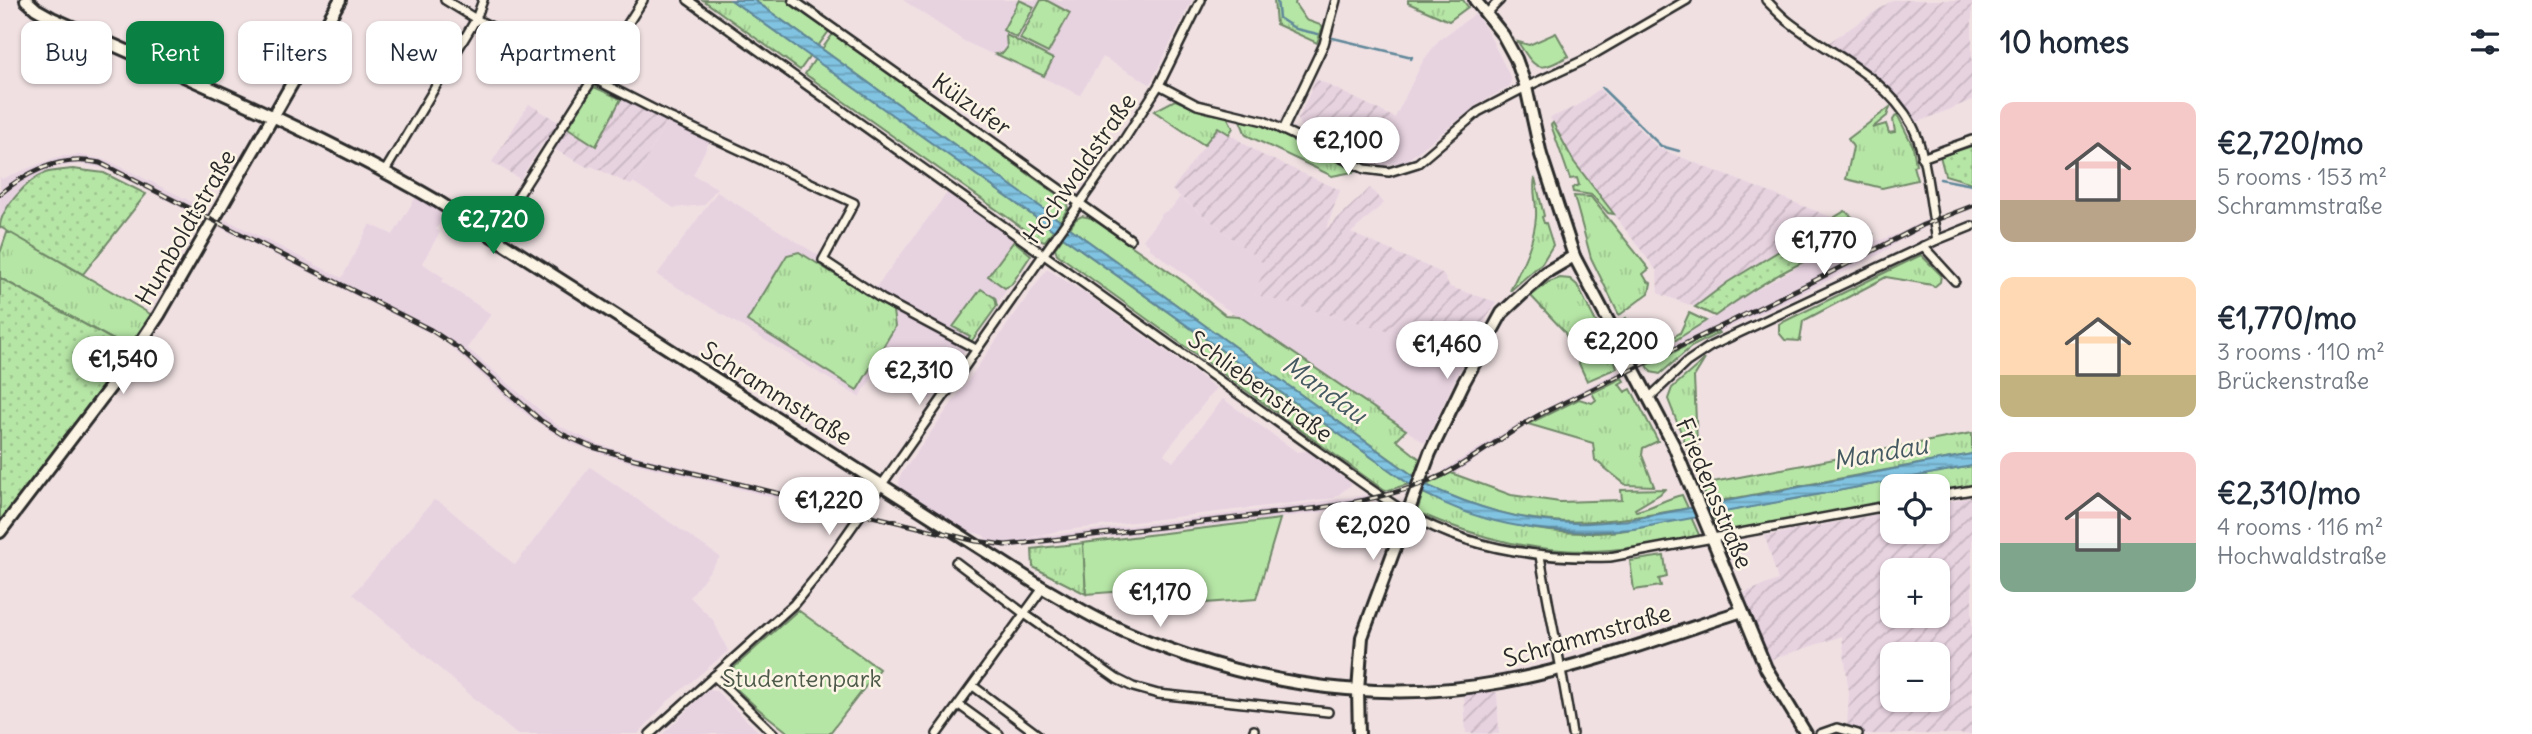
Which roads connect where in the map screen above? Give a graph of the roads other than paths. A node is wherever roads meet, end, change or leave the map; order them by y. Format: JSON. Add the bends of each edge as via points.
{"nodes":[{"id":1,"x":26,"y":0,"type":"edge"},
{"id":2,"x":339,"y":0,"type":"edge"},
{"id":3,"x":445,"y":0,"type":"edge"},
{"id":4,"x":483,"y":0,"type":"edge"},
{"id":5,"x":643,"y":0,"type":"edge"},
{"id":6,"x":688,"y":0,"type":"edge"},
{"id":7,"x":793,"y":0,"type":"edge"},
{"id":8,"x":1201,"y":0,"type":"edge"},
{"id":9,"x":1336,"y":0,"type":"edge"},
{"id":10,"x":1475,"y":0,"type":"edge"},
{"id":11,"x":1500,"y":0,"type":"edge"},
{"id":12,"x":1687,"y":0,"type":"edge"},
{"id":13,"x":1766,"y":0,"type":"edge"},
{"id":14,"x":1487,"y":13,"type":"junction"},
{"id":15,"x":476,"y":19,"type":"junction"},
{"id":16,"x":480,"y":21,"type":"edge"},
{"id":17,"x":630,"y":21,"type":"edge"},
{"id":18,"x":589,"y":84,"type":"edge"},
{"id":19,"x":605,"y":84,"type":"edge"},
{"id":20,"x":1159,"y":85,"type":"junction"},
{"id":21,"x":1526,"y":87,"type":"junction"},
{"id":22,"x":275,"y":116,"type":"junction"},
{"id":23,"x":1283,"y":130,"type":"junction"},
{"id":24,"x":1972,"y":140,"type":"edge"},
{"id":25,"x":1922,"y":158,"type":"junction"},
{"id":26,"x":385,"y":171,"type":"junction"},
{"id":27,"x":1079,"y":204,"type":"junction"},
{"id":28,"x":1972,"y":226,"type":"edge"},
{"id":29,"x":492,"y":237,"type":"junction"},
{"id":30,"x":1130,"y":239,"type":"dead end"},
{"id":31,"x":1937,"y":240,"type":"junction"},
{"id":32,"x":1923,"y":246,"type":"junction"},
{"id":33,"x":1044,"y":254,"type":"junction"},
{"id":34,"x":1574,"y":256,"type":"junction"},
{"id":35,"x":1955,"y":281,"type":"dead end"},
{"id":36,"x":976,"y":349,"type":"junction"},
{"id":37,"x":1650,"y":397,"type":"junction"},
{"id":38,"x":882,"y":485,"type":"junction"},
{"id":39,"x":1972,"y":490,"type":"edge"},
{"id":40,"x":1950,"y":494,"type":"edge"},
{"id":41,"x":1880,"y":507,"type":"edge"},
{"id":42,"x":1409,"y":510,"type":"junction"},
{"id":43,"x":0,"y":532,"type":"edge"},
{"id":44,"x":1712,"y":536,"type":"junction"},
{"id":45,"x":1540,"y":556,"type":"junction"},
{"id":46,"x":956,"y":562,"type":"dead end"},
{"id":47,"x":1043,"y":588,"type":"junction"},
{"id":48,"x":1742,"y":611,"type":"junction"},
{"id":49,"x":1026,"y":615,"type":"junction"},
{"id":50,"x":1562,"y":669,"type":"junction"},
{"id":51,"x":714,"y":676,"type":"junction"},
{"id":52,"x":973,"y":686,"type":"junction"},
{"id":53,"x":1358,"y":691,"type":"junction"},
{"id":54,"x":958,"y":705,"type":"junction"},
{"id":55,"x":1328,"y":712,"type":"dead end"},
{"id":56,"x":650,"y":734,"type":"edge"},
{"id":57,"x":774,"y":734,"type":"edge"},
{"id":58,"x":937,"y":734,"type":"edge"},
{"id":59,"x":999,"y":734,"type":"edge"},
{"id":60,"x":1037,"y":734,"type":"edge"},
{"id":61,"x":1359,"y":734,"type":"edge"},
{"id":62,"x":1572,"y":734,"type":"edge"},
{"id":63,"x":1806,"y":734,"type":"edge"},
{"id":64,"x":1820,"y":734,"type":"edge"},
{"id":65,"x":1858,"y":734,"type":"edge"}],
"edges":[{"from":1,"to":22,"type":"main road","name":"Schrammstraße","via":[[51,18]]},
{"from":2,"to":22,"type":"main road","name":"Humboldtstraße"},
{"from":3,"to":15,"type":"street"},
{"from":4,"to":15,"type":"street"},
{"from":5,"to":17,"type":"street"},
{"from":6,"to":33,"type":"street","name":"Schliebenstraße"},
{"from":7,"to":27,"type":"street","name":"Külzufer"},
{"from":8,"to":20,"type":"street","name":"Hochwaldstraße"},
{"from":9,"to":23,"type":"street","via":[[1324,44]]},
{"from":10,"to":14,"type":"main road","name":"Friedensstraße"},
{"from":11,"to":14,"type":"street"},
{"from":12,"to":21,"type":"street","via":[[1582,61]]},
{"from":13,"to":25,"type":"street","via":[[1788,22],[1856,66],[1895,102],[1912,126]]},
{"from":14,"to":21,"type":"main road","name":"Friedensstraße","via":[[1516,59]]},
{"from":15,"to":16,"type":"street"},
{"from":15,"to":26,"type":"street"},
{"from":18,"to":29,"type":"street"},
{"from":19,"to":36,"type":"street","via":[[854,202],[822,260],[882,299]]},
{"from":20,"to":23,"type":"street","via":[[1197,105],[1253,117]]},
{"from":20,"to":27,"type":"street","name":"Hochwaldstraße"},
{"from":21,"to":23,"type":"street","via":[[1478,113],[1418,163],[1388,172],[1365,169]]},
{"from":21,"to":34,"type":"main road","name":"Friedensstraße","via":[[1541,155]]},
{"from":22,"to":26,"type":"main road","name":"Schrammstraße"},
{"from":22,"to":43,"type":"main road","name":"Humboldtstraße","via":[[159,315]]},
{"from":24,"to":25,"type":"street"},
{"from":25,"to":31,"type":"street"},
{"from":26,"to":29,"type":"main road","name":"Schrammstraße"},
{"from":27,"to":30,"type":"street","name":"Külzufer"},
{"from":27,"to":33,"type":"street","name":"Hochwaldstraße"},
{"from":28,"to":31,"type":"street"},
{"from":29,"to":38,"type":"main road","name":"Schrammstraße"},
{"from":31,"to":32,"type":"street"},
{"from":32,"to":35,"type":"street"},
{"from":32,"to":37,"type":"street","via":[[1711,346]]},
{"from":33,"to":36,"type":"street","name":"Hochwaldstraße"},
{"from":33,"to":42,"type":"street","name":"Schliebenstraße"},
{"from":34,"to":37,"type":"main road","name":"Friedensstraße"},
{"from":34,"to":42,"type":"main road","via":[[1545,273],[1502,313],[1464,382]]},
{"from":36,"to":38,"type":"street","name":"Hochwaldstraße"},
{"from":37,"to":44,"type":"main road","name":"Friedensstraße"},
{"from":38,"to":47,"type":"main road","name":"Schrammstraße"},
{"from":38,"to":51,"type":"street","name":"Hochwaldstraße","via":[[803,594]]},
{"from":39,"to":40,"type":"street"},
{"from":41,"to":44,"type":"street","name":"Schliebenstraße"},
{"from":42,"to":45,"type":"street","name":"Schliebenstraße","via":[[1435,527],[1476,542]]},
{"from":42,"to":53,"type":"main road","via":[[1364,629]]},
{"from":44,"to":45,"type":"street","name":"Schliebenstraße","via":[[1609,557]]},
{"from":44,"to":48,"type":"main road","name":"Friedensstraße"},
{"from":45,"to":50,"type":"street"},
{"from":46,"to":49,"type":"street"},
{"from":47,"to":49,"type":"street"},
{"from":47,"to":53,"type":"main road","name":"Schrammstraße","via":[[1102,621],[1167,649],[1247,672]]},
{"from":48,"to":50,"type":"main road","name":"Schrammstraße"},
{"from":48,"to":63,"type":"main road","name":"Friedensstraße","via":[[1766,668]]},
{"from":49,"to":52,"type":"street"},
{"from":49,"to":55,"type":"street","via":[[1133,687],[1158,694]]},
{"from":50,"to":53,"type":"main road","name":"Schrammstraße","via":[[1463,688]]},
{"from":50,"to":62,"type":"street"},
{"from":51,"to":56,"type":"street","name":"Hochwaldstraße"},
{"from":51,"to":57,"type":"street"},
{"from":52,"to":54,"type":"street"},
{"from":52,"to":60,"type":"street"},
{"from":53,"to":61,"type":"main road"},
{"from":54,"to":58,"type":"street"},
{"from":54,"to":59,"type":"street"},
{"from":64,"to":65,"type":"street","via":[[1837,729]]}]}
